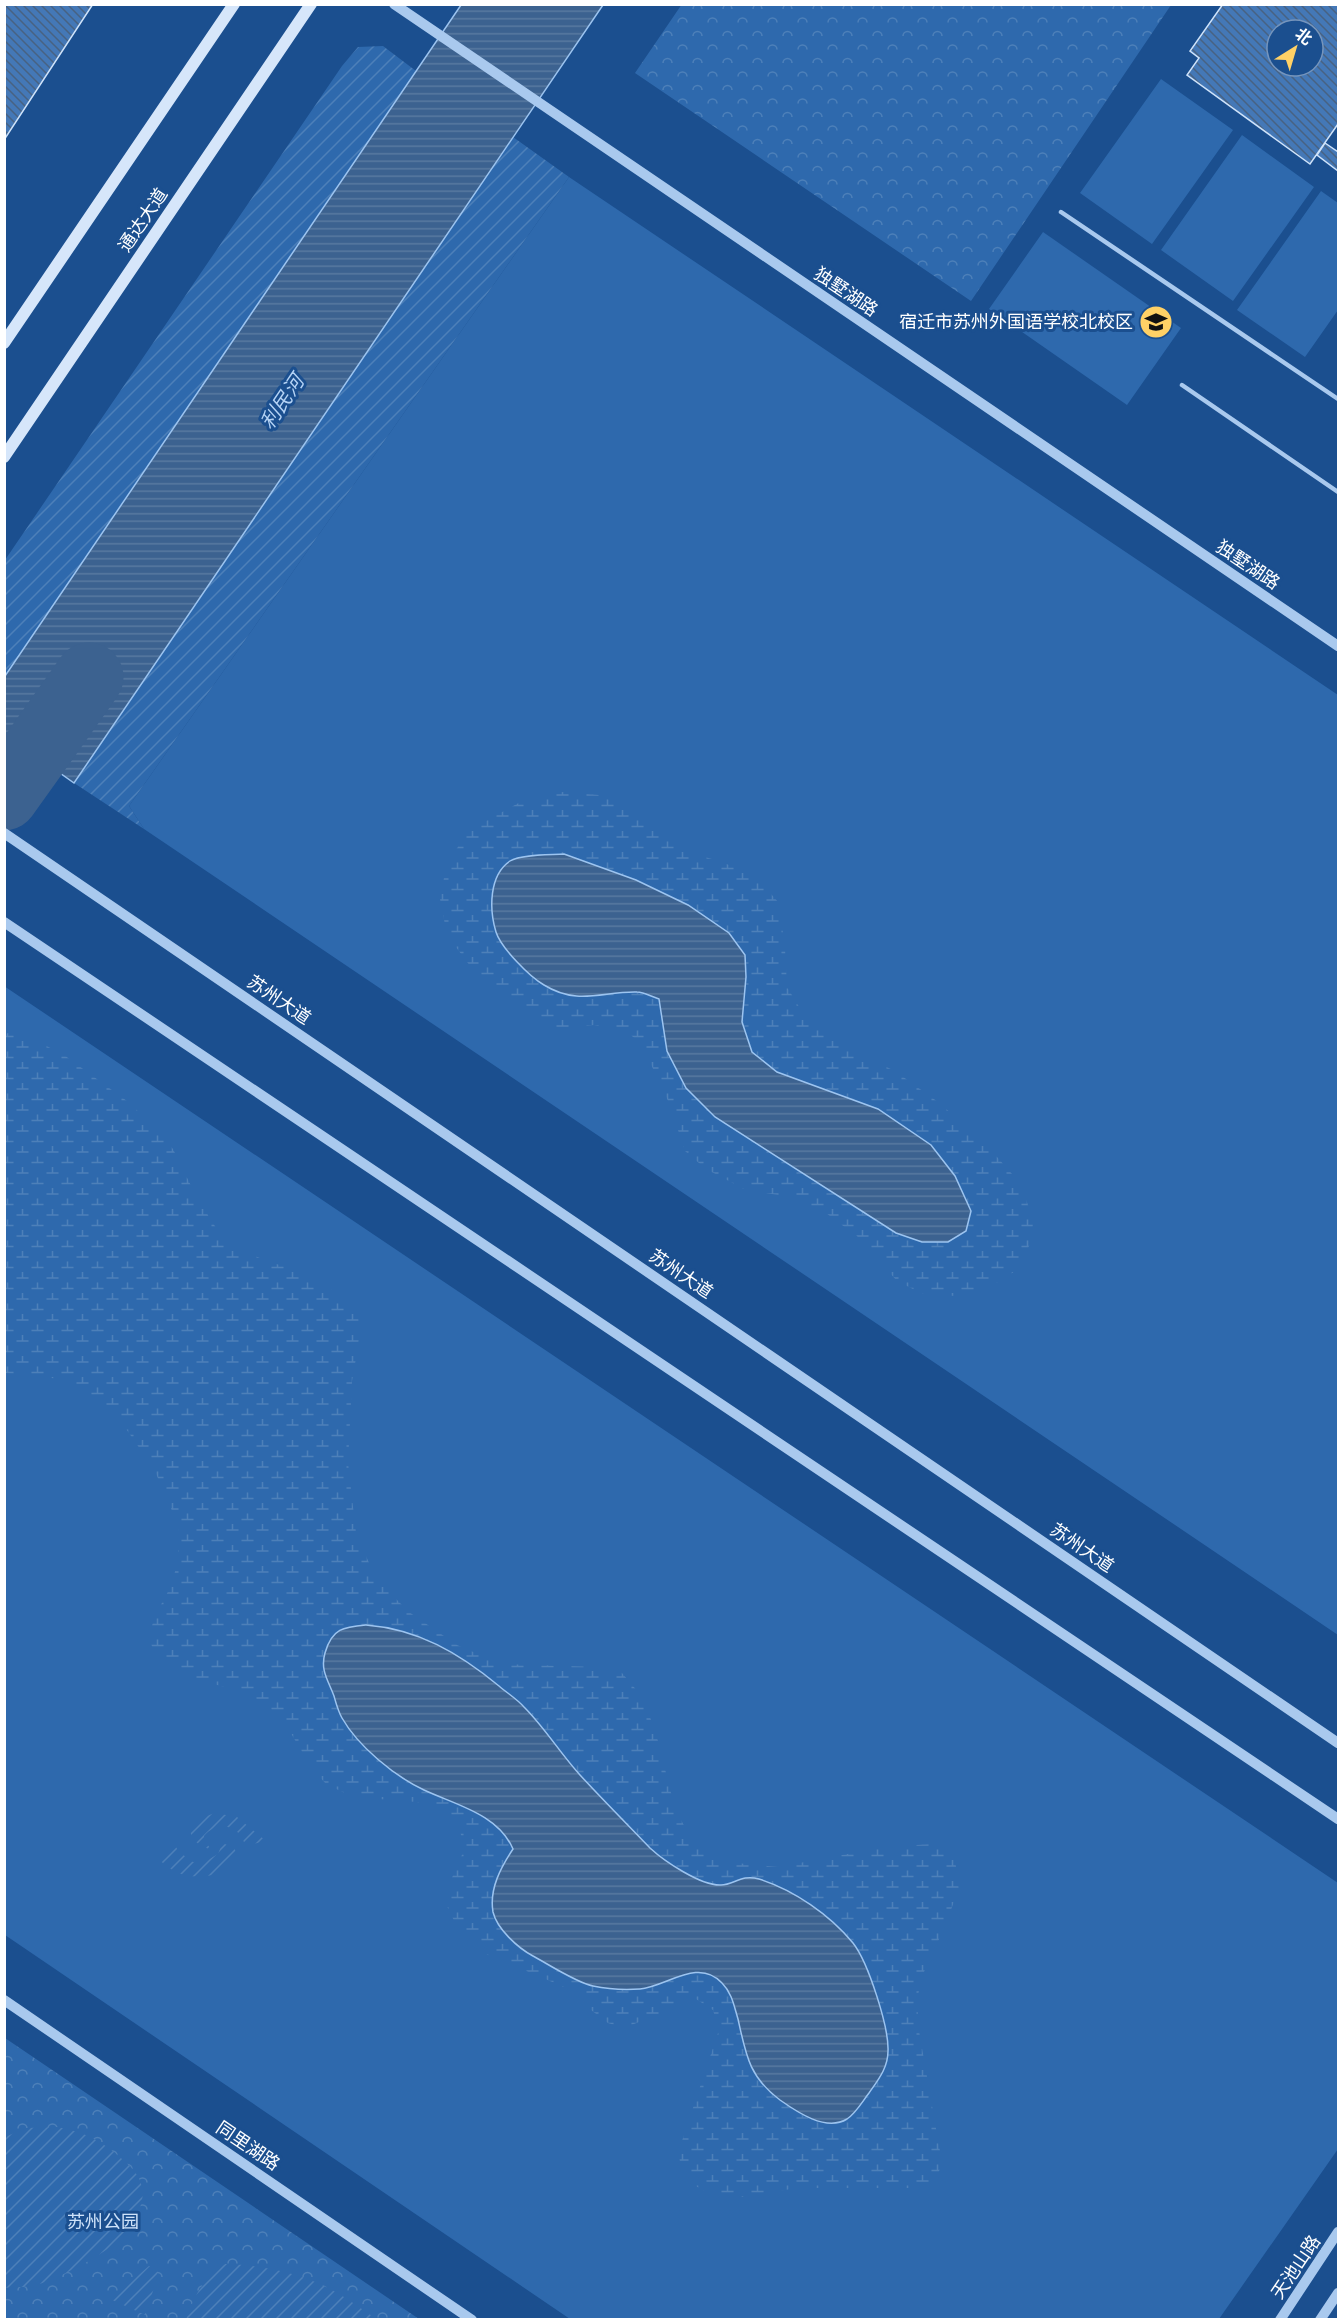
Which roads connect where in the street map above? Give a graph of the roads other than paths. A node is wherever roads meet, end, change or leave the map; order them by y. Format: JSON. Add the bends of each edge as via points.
{"nodes":[{"id":1,"x":234,"y":4,"type":"edge"},
{"id":2,"x":311,"y":4,"type":"edge"},
{"id":3,"x":394,"y":4,"type":"edge"},
{"id":4,"x":1060,"y":212,"type":"dead end"},
{"id":5,"x":4,"y":344,"type":"edge"},
{"id":6,"x":1182,"y":385,"type":"dead end"},
{"id":7,"x":1338,"y":399,"type":"edge"},
{"id":8,"x":4,"y":457,"type":"edge"},
{"id":9,"x":1338,"y":492,"type":"edge"},
{"id":10,"x":1338,"y":646,"type":"edge"},
{"id":11,"x":4,"y":832,"type":"edge"},
{"id":12,"x":4,"y":922,"type":"edge"},
{"id":13,"x":1338,"y":1743,"type":"edge"},
{"id":14,"x":1338,"y":1819,"type":"edge"},
{"id":15,"x":4,"y":2000,"type":"edge"},
{"id":16,"x":1338,"y":2232,"type":"edge"},
{"id":17,"x":1338,"y":2293,"type":"edge"},
{"id":18,"x":472,"y":2319,"type":"edge"},
{"id":19,"x":1280,"y":2319,"type":"edge"},
{"id":20,"x":1320,"y":2319,"type":"edge"}],
"edges":[{"from":1,"to":5,"type":"main road"},
{"from":2,"to":8,"type":"main road","name":"通达大道"},
{"from":3,"to":10,"type":"street","name":"独墅湖路"},
{"from":4,"to":7,"type":"lane"},
{"from":6,"to":9,"type":"lane"},
{"from":11,"to":13,"type":"street","name":"苏州大道"},
{"from":12,"to":14,"type":"street"},
{"from":15,"to":18,"type":"street","name":"同里湖路"},
{"from":16,"to":19,"type":"street","name":"天池山路"},
{"from":17,"to":20,"type":"street"}]}
